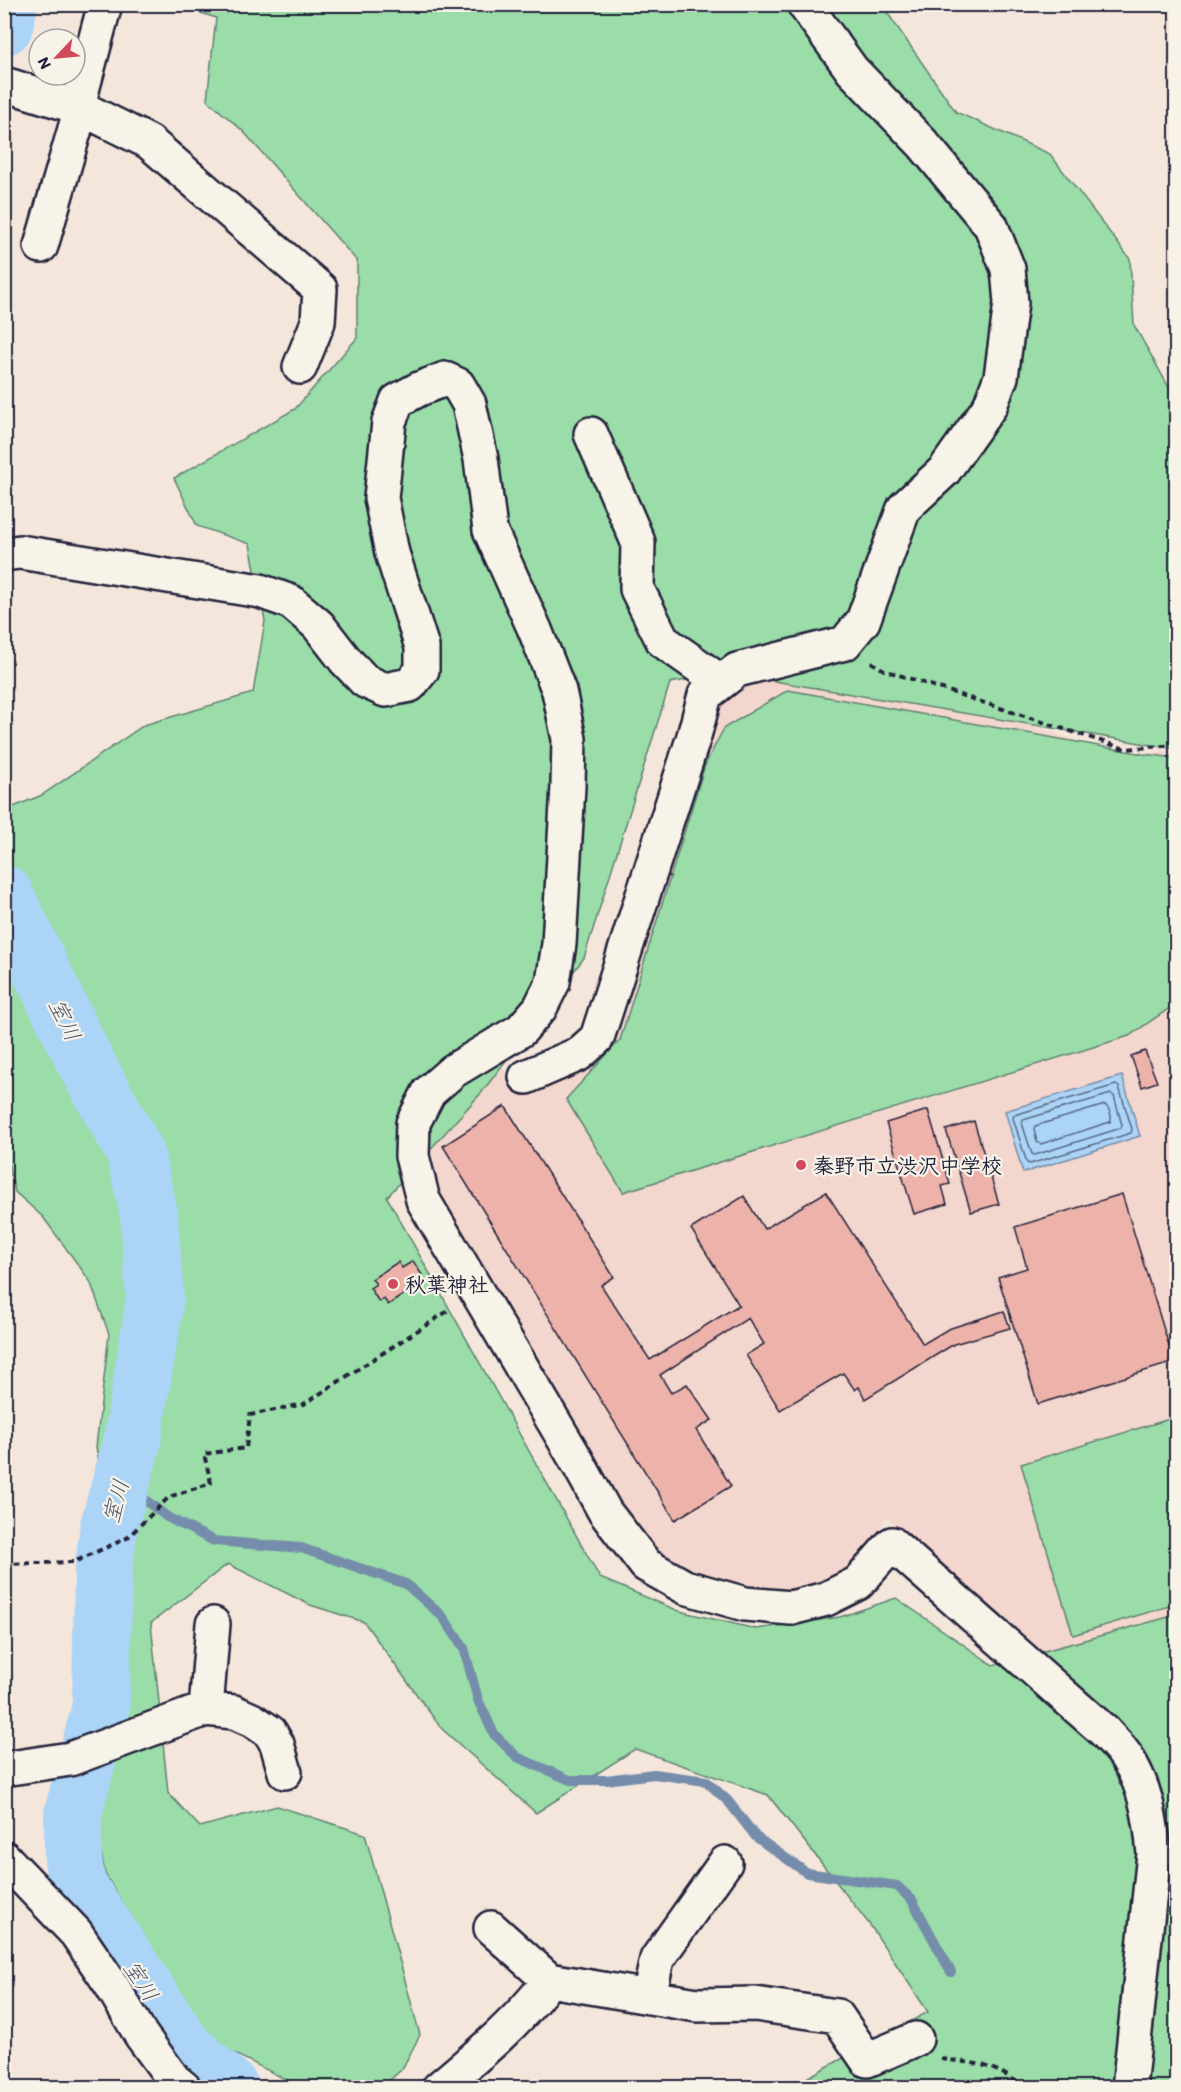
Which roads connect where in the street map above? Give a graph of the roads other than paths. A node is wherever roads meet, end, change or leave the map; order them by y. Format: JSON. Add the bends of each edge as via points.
{"nodes":[{"id":1,"x":105,"y":4,"type":"edge"},
{"id":2,"x":804,"y":4,"type":"edge"},
{"id":3,"x":6,"y":85,"type":"edge"},
{"id":4,"x":81,"y":108,"type":"junction"},
{"id":5,"x":41,"y":246,"type":"dead end"},
{"id":6,"x":300,"y":367,"type":"dead end"},
{"id":7,"x":591,"y":434,"type":"dead end"},
{"id":8,"x":12,"y":553,"type":"edge"},
{"id":9,"x":721,"y":682,"type":"junction"},
{"id":10,"x":506,"y":1039,"type":"junction"},
{"id":11,"x":213,"y":1624,"type":"dead end"},
{"id":12,"x":206,"y":1709,"type":"junction"},
{"id":13,"x":4,"y":1769,"type":"edge"},
{"id":14,"x":285,"y":1772,"type":"dead end"},
{"id":15,"x":4,"y":1858,"type":"edge"},
{"id":16,"x":725,"y":1863,"type":"dead end"},
{"id":17,"x":491,"y":1928,"type":"dead end"},
{"id":18,"x":549,"y":1980,"type":"junction"},
{"id":19,"x":649,"y":1997,"type":"junction"},
{"id":20,"x":916,"y":2039,"type":"road end"},
{"id":21,"x":184,"y":2088,"type":"edge"},
{"id":22,"x":439,"y":2088,"type":"edge"},
{"id":23,"x":1129,"y":2088,"type":"edge"}],
"edges":[{"from":1,"to":4,"type":"street","via":[[81,94]]},
{"from":2,"to":9,"type":"street","via":[[852,70],[923,144],[991,226],[1008,269],[1011,303],[1001,377],[990,406],[944,471],[904,508],[863,621],[845,643],[737,670]]},
{"from":3,"to":4,"type":"street"},
{"from":4,"to":5,"type":"street"},
{"from":4,"to":6,"type":"street","via":[[149,142],[320,289],[318,322]]},
{"from":7,"to":9,"type":"street","via":[[638,542],[637,589],[663,641]]},
{"from":8,"to":10,"type":"street","via":[[260,591],[291,602],[318,625],[365,681],[385,690],[410,685],[422,670],[422,647],[392,553],[381,498],[388,422],[397,401],[419,388],[445,379],[458,385],[469,404],[490,530],[559,691],[569,739],[559,944],[553,982],[540,1008],[521,1030]]},
{"from":9,"to":10,"type":"street","via":[[705,695],[597,1038],[533,1089]]},
{"from":10,"to":23,"type":"street","via":[[453,1071],[429,1092],[413,1123],[412,1156],[423,1200],[605,1512],[646,1565],[685,1587],[745,1604],[791,1608],[826,1599],[858,1583],[892,1544],[1105,1732],[1127,1757],[1152,1821],[1154,1854]]},
{"from":11,"to":12,"type":"street"},
{"from":12,"to":13,"type":"street","via":[[70,1759]]},
{"from":12,"to":14,"type":"street","via":[[234,1712],[270,1732]]},
{"from":15,"to":21,"type":"street","via":[[76,1934],[141,2035]]},
{"from":16,"to":19,"type":"street","via":[[657,1959]]},
{"from":17,"to":18,"type":"street"},
{"from":18,"to":19,"type":"street"},
{"from":18,"to":22,"type":"street","via":[[474,2059]]},
{"from":19,"to":20,"type":"street","via":[[697,2005],[755,2004],[837,2016],[867,2060]]}]}
